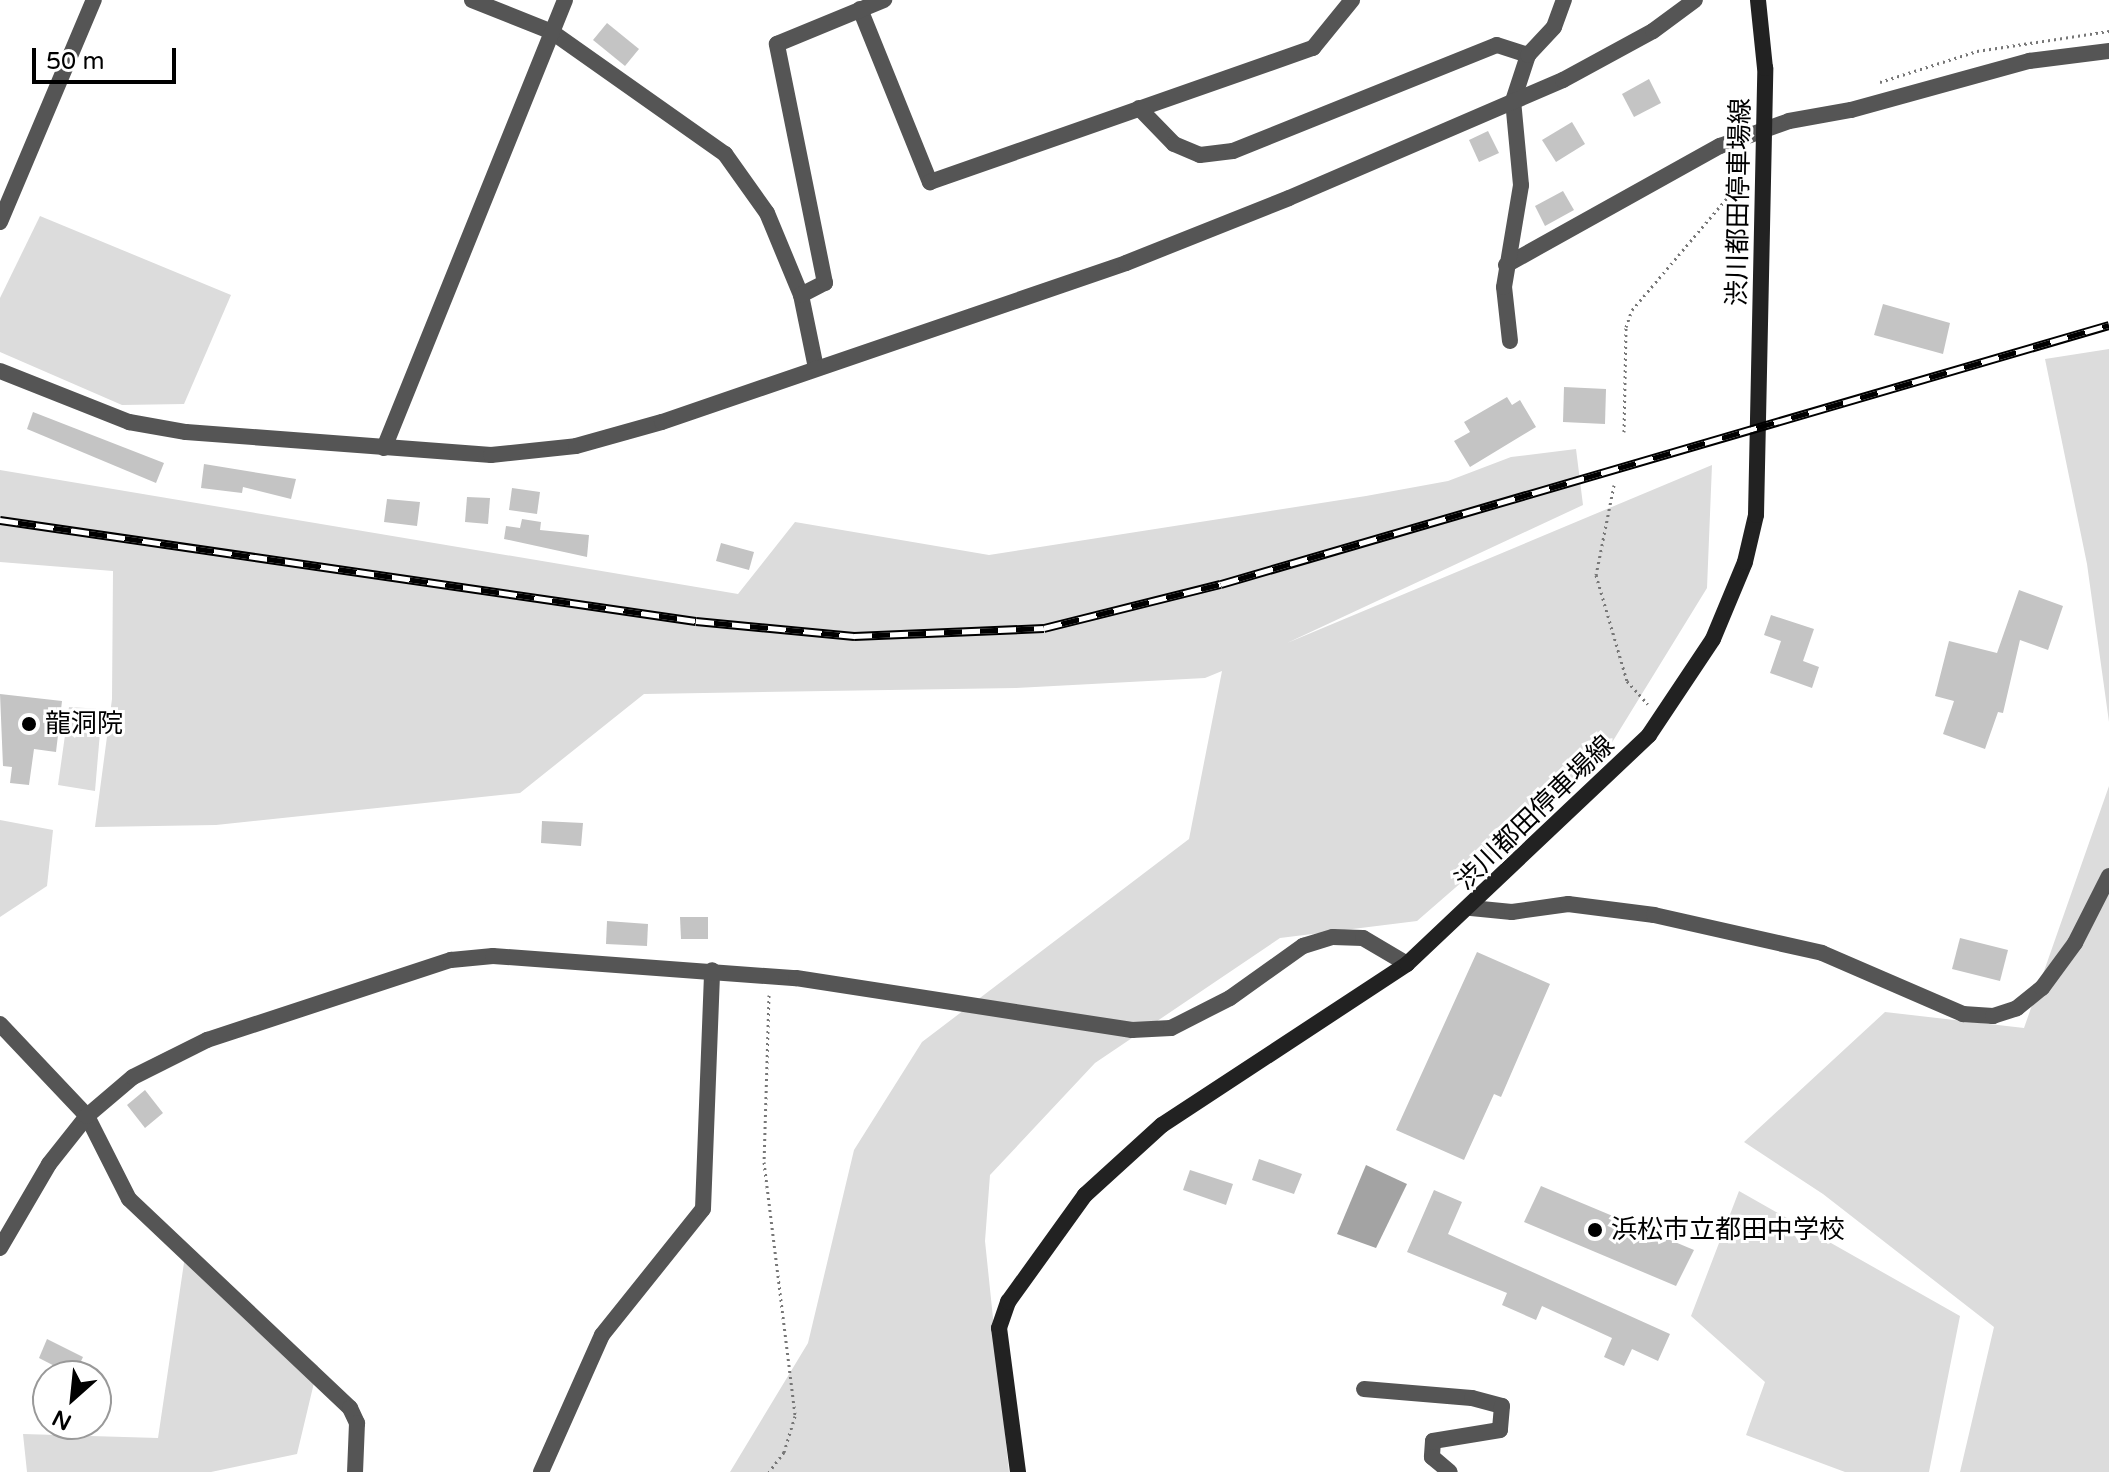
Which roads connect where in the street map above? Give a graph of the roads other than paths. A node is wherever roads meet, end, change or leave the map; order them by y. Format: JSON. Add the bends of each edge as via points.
{"nodes":[{"id":1,"x":94,"y":0,"type":"edge"},
{"id":2,"x":472,"y":0,"type":"edge"},
{"id":3,"x":565,"y":0,"type":"edge"},
{"id":4,"x":577,"y":0,"type":"edge"},
{"id":5,"x":884,"y":0,"type":"edge"},
{"id":6,"x":1352,"y":0,"type":"edge"},
{"id":7,"x":1564,"y":0,"type":"edge"},
{"id":8,"x":1695,"y":0,"type":"edge"},
{"id":9,"x":1758,"y":0,"type":"edge"},
{"id":10,"x":860,"y":9,"type":"junction"},
{"id":11,"x":552,"y":32,"type":"junction"},
{"id":12,"x":2109,"y":51,"type":"edge"},
{"id":13,"x":1528,"y":55,"type":"junction"},
{"id":14,"x":1513,"y":101,"type":"junction"},
{"id":15,"x":1139,"y":108,"type":"junction"},
{"id":16,"x":0,"y":222,"type":"edge"},
{"id":17,"x":1506,"y":265,"type":"junction"},
{"id":18,"x":801,"y":295,"type":"junction"},
{"id":19,"x":1510,"y":341,"type":"dead end"},
{"id":20,"x":816,"y":368,"type":"junction"},
{"id":21,"x":0,"y":371,"type":"edge"},
{"id":22,"x":384,"y":448,"type":"junction"},
{"id":23,"x":2109,"y":876,"type":"edge"},
{"id":24,"x":1471,"y":908,"type":"junction"},
{"id":25,"x":1407,"y":964,"type":"junction"},
{"id":26,"x":712,"y":970,"type":"junction"},
{"id":27,"x":0,"y":1024,"type":"edge"},
{"id":28,"x":87,"y":1116,"type":"junction"},
{"id":29,"x":0,"y":1248,"type":"edge"},
{"id":30,"x":1364,"y":1389,"type":"dead end"},
{"id":31,"x":355,"y":1472,"type":"edge"},
{"id":32,"x":541,"y":1472,"type":"edge"},
{"id":33,"x":1018,"y":1472,"type":"edge"},
{"id":34,"x":1450,"y":1472,"type":"edge"}],
"edges":[{"from":1,"to":16,"type":"street"},
{"from":2,"to":11,"type":"street"},
{"from":3,"to":11,"type":"street"},
{"from":4,"to":11,"type":"street"},
{"from":5,"to":10,"type":"street"},
{"from":6,"to":15,"type":"street","via":[[1313,48]]},
{"from":7,"to":13,"type":"street","via":[[1554,27]]},
{"from":8,"to":14,"type":"street","via":[[1653,31]]},
{"from":9,"to":24,"type":"main road","name":"渋川都田停車場線","via":[[1765,68],[1764,196],[1756,515],[1745,562],[1713,639],[1649,735]]},
{"from":10,"to":15,"type":"street","via":[[930,182]]},
{"from":10,"to":18,"type":"street","via":[[777,44],[825,283]]},
{"from":11,"to":18,"type":"street","via":[[725,154],[767,213]]},
{"from":11,"to":22,"type":"street"},
{"from":12,"to":17,"type":"street","via":[[2029,61],[1789,121],[1720,146]]},
{"from":13,"to":14,"type":"street"},
{"from":13,"to":15,"type":"street","via":[[1497,45],[1233,151],[1200,155],[1174,144]]},
{"from":14,"to":17,"type":"street","via":[[1521,185]]},
{"from":14,"to":20,"type":"street","via":[[1126,263]]},
{"from":17,"to":19,"type":"street"},
{"from":18,"to":20,"type":"street"},
{"from":20,"to":22,"type":"street","via":[[576,446],[491,455]]},
{"from":21,"to":22,"type":"street","via":[[129,422],[186,432]]},
{"from":23,"to":24,"type":"street","via":[[2075,943],[2042,988],[2017,1008],[1993,1016],[1963,1014],[1822,953],[1654,915],[1594,905],[1512,912]]},
{"from":24,"to":25,"type":"main road","name":"渋川都田停車場線"},
{"from":25,"to":26,"type":"street","via":[[1363,938],[1333,937],[1303,946],[1230,998],[1171,1028],[1132,1030]]},
{"from":25,"to":33,"type":"main road","name":"渋川都田停車場線","via":[[1162,1125],[1085,1195],[1008,1302],[999,1328]]},
{"from":26,"to":28,"type":"street","via":[[493,956],[451,960],[207,1040],[133,1077]]},
{"from":26,"to":32,"type":"street","via":[[703,1209],[602,1335]]},
{"from":27,"to":28,"type":"street"},
{"from":28,"to":29,"type":"street","via":[[49,1164]]},
{"from":28,"to":31,"type":"street","via":[[129,1199],[350,1408],[357,1423]]},
{"from":30,"to":34,"type":"street","via":[[1472,1398],[1502,1406],[1500,1430],[1433,1441],[1432,1457]]}]}
